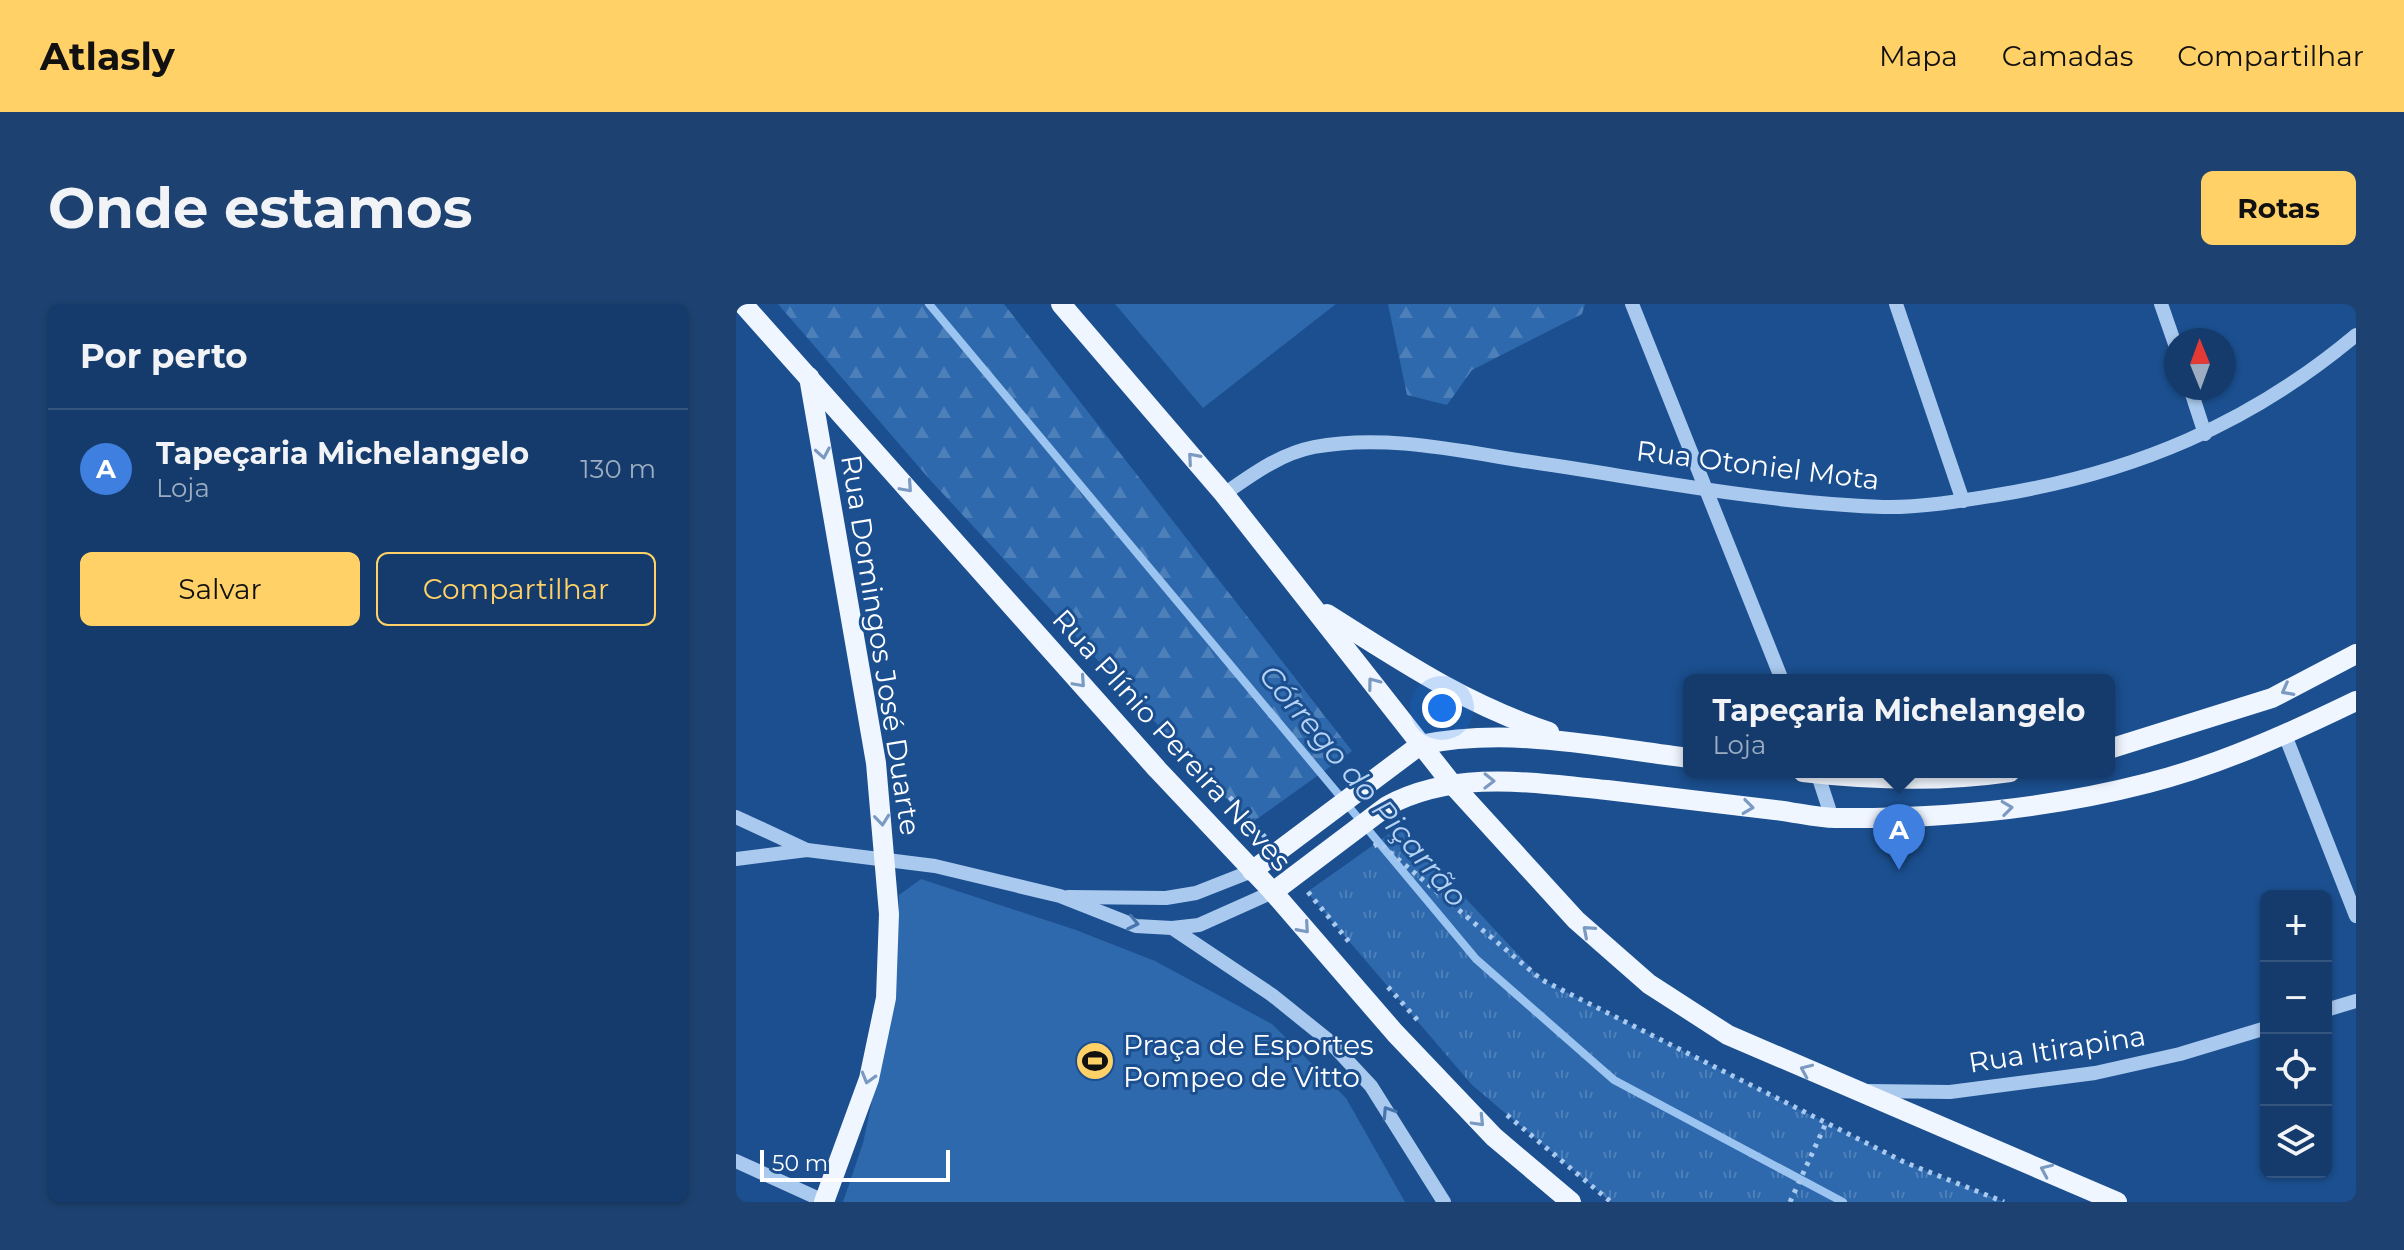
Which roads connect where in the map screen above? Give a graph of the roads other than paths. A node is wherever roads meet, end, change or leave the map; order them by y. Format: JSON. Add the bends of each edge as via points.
{"nodes":[{"id":1,"x":743,"y":304,"type":"edge"},
{"id":2,"x":1061,"y":304,"type":"edge"},
{"id":3,"x":1632,"y":304,"type":"edge"},
{"id":4,"x":1896,"y":304,"type":"edge"},
{"id":5,"x":2161,"y":304,"type":"edge"},
{"id":6,"x":2169,"y":328,"type":"edge"},
{"id":7,"x":2356,"y":335,"type":"edge"},
{"id":8,"x":809,"y":377,"type":"junction"},
{"id":9,"x":2194,"y":400,"type":"edge"},
{"id":10,"x":2205,"y":434,"type":"junction"},
{"id":11,"x":1702,"y":487,"type":"junction"},
{"id":12,"x":1224,"y":494,"type":"junction"},
{"id":13,"x":1963,"y":501,"type":"junction"},
{"id":14,"x":1314,"y":606,"type":"junction"},
{"id":15,"x":2356,"y":654,"type":"edge"},
{"id":16,"x":1780,"y":674,"type":"edge"},
{"id":17,"x":2356,"y":701,"type":"edge"},
{"id":18,"x":2285,"y":735,"type":"junction"},
{"id":19,"x":1420,"y":745,"type":"junction"},
{"id":20,"x":1590,"y":746,"type":"junction"},
{"id":21,"x":2115,"y":747,"type":"edge"},
{"id":22,"x":1683,"y":757,"type":"edge"},
{"id":23,"x":1815,"y":778,"type":"edge"},
{"id":24,"x":1890,"y":778,"type":"edge"},
{"id":25,"x":1970,"y":778,"type":"edge"},
{"id":26,"x":1452,"y":784,"type":"junction"},
{"id":27,"x":736,"y":817,"type":"edge"},
{"id":28,"x":1832,"y":818,"type":"junction"},
{"id":29,"x":807,"y":850,"type":"junction"},
{"id":30,"x":736,"y":859,"type":"edge"},
{"id":31,"x":886,"y":859,"type":"junction"},
{"id":32,"x":1252,"y":871,"type":"junction"},
{"id":33,"x":1273,"y":892,"type":"junction"},
{"id":34,"x":1060,"y":896,"type":"junction"},
{"id":35,"x":2356,"y":916,"type":"edge"},
{"id":36,"x":1172,"y":928,"type":"junction"},
{"id":37,"x":2356,"y":1001,"type":"edge"},
{"id":38,"x":2332,"y":1008,"type":"edge"},
{"id":39,"x":2260,"y":1030,"type":"edge"},
{"id":40,"x":1853,"y":1091,"type":"junction"},
{"id":41,"x":736,"y":1161,"type":"edge"},
{"id":42,"x":824,"y":1202,"type":"edge"},
{"id":43,"x":1444,"y":1202,"type":"edge"},
{"id":44,"x":1571,"y":1202,"type":"edge"},
{"id":45,"x":2117,"y":1202,"type":"edge"}],
"edges":[{"from":1,"to":8,"type":"main road","name":"Rua Plínio Pereira Neves"},
{"from":12,"to":2,"type":"main road","one_way":true},
{"from":3,"to":11,"type":"street"},
{"from":4,"to":13,"type":"street"},
{"from":5,"to":6,"type":"street"},
{"from":7,"to":10,"type":"street","name":"Rua Otoniel Mota","via":[[2277,393]]},
{"from":8,"to":31,"type":"main road","name":"Rua Domingos José Duarte","one_way":true,"via":[[876,763]]},
{"from":8,"to":32,"type":"main road","name":"Rua Plínio Pereira Neves","one_way":true},
{"from":9,"to":10,"type":"street"},
{"from":10,"to":13,"type":"street","name":"Rua Otoniel Mota","via":[[2157,456],[2060,485]]},
{"from":11,"to":12,"type":"street","name":"Rua Otoniel Mota","via":[[1423,446],[1355,442],[1311,448],[1271,462]]},
{"from":11,"to":13,"type":"street","name":"Rua Otoniel Mota","via":[[1886,507]]},
{"from":11,"to":16,"type":"street"},
{"from":12,"to":14,"type":"main road"},
{"from":19,"to":14,"type":"main road","one_way":true},
{"from":14,"to":20,"type":"main road","via":[[1445,689]]},
{"from":15,"to":21,"type":"main road","one_way":true,"via":[[2272,698]]},
{"from":17,"to":18,"type":"main road"},
{"from":28,"to":18,"type":"main road","one_way":true,"via":[[1962,814],[2060,801],[2149,783]]},
{"from":18,"to":35,"type":"street"},
{"from":19,"to":20,"type":"main road","via":[[1523,737]]},
{"from":19,"to":26,"type":"main road"},
{"from":19,"to":32,"type":"main road"},
{"from":20,"to":22,"type":"main road"},
{"from":23,"to":28,"type":"street"},
{"from":24,"to":25,"type":"main road"},
{"from":26,"to":28,"type":"main road","one_way":true,"via":[[1531,783]]},
{"from":26,"to":33,"type":"main road","via":[[1407,795],[1387,806]]},
{"from":40,"to":26,"type":"main road","one_way":true,"via":[[1728,1035],[1649,984],[1576,920]]},
{"from":27,"to":29,"type":"street"},
{"from":29,"to":30,"type":"street"},
{"from":29,"to":31,"type":"street"},
{"from":31,"to":34,"type":"street"},
{"from":31,"to":42,"type":"main road","name":"Rua Domingos José Duarte","one_way":true,"via":[[886,998],[869,1079]]},
{"from":32,"to":33,"type":"main road","name":"Rua Plínio Pereira Neves"},
{"from":32,"to":34,"type":"street","via":[[1196,893],[1166,898]]},
{"from":33,"to":36,"type":"street","via":[[1199,925]]},
{"from":33,"to":44,"type":"main road","name":"Rua Plínio Pereira Neves","one_way":true,"via":[[1483,1125]]},
{"from":34,"to":36,"type":"street","one_way":true,"via":[[1136,926]]},
{"from":43,"to":36,"type":"street","one_way":true,"via":[[1371,1086],[1328,1040]]},
{"from":37,"to":38,"type":"street"},
{"from":39,"to":40,"type":"street","name":"Rua Itirapina","via":[[2095,1073],[1950,1092]]},
{"from":45,"to":40,"type":"main road","one_way":true},
{"from":41,"to":42,"type":"street"}]}
